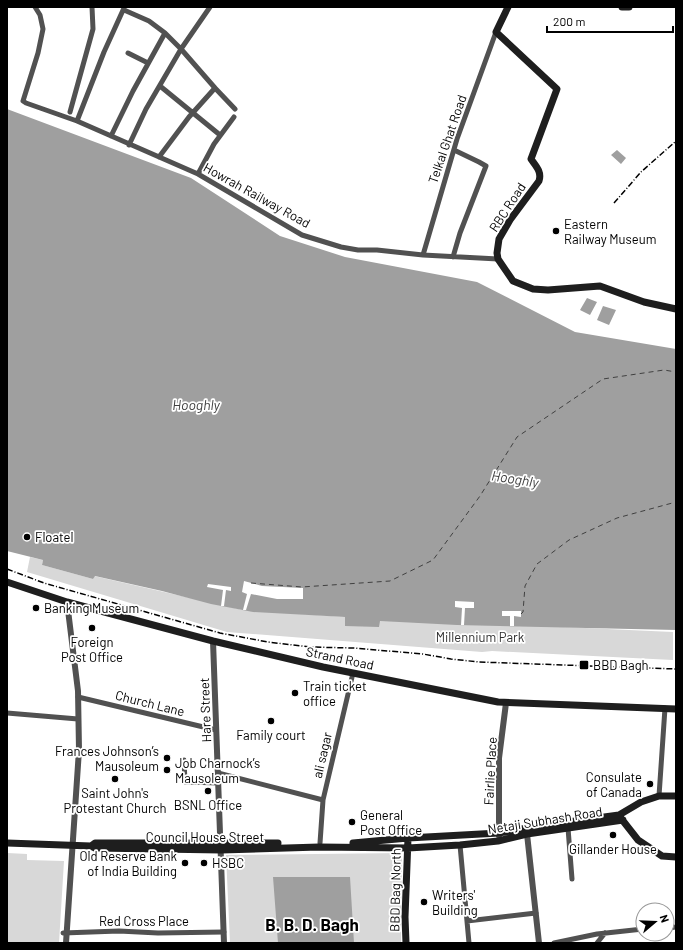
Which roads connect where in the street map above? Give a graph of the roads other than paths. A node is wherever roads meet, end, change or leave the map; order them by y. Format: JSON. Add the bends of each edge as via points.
{"nodes":[{"id":1,"x":35,"y":7,"type":"edge"},
{"id":2,"x":92,"y":7,"type":"edge"},
{"id":3,"x":210,"y":7,"type":"edge"},
{"id":4,"x":508,"y":7,"type":"edge"},
{"id":5,"x":622,"y":7,"type":"edge"},
{"id":6,"x":629,"y":7,"type":"edge"},
{"id":7,"x":124,"y":8,"type":"edge"},
{"id":8,"x":499,"y":26,"type":"junction"},
{"id":9,"x":165,"y":33,"type":"junction"},
{"id":10,"x":181,"y":49,"type":"junction"},
{"id":11,"x":128,"y":53,"type":"dead end"},
{"id":12,"x":148,"y":63,"type":"junction"},
{"id":13,"x":160,"y":86,"type":"junction"},
{"id":14,"x":215,"y":88,"type":"junction"},
{"id":15,"x":235,"y":110,"type":"dead end"},
{"id":16,"x":70,"y":112,"type":"dead end"},
{"id":17,"x":193,"y":113,"type":"junction"},
{"id":18,"x":234,"y":117,"type":"dead end"},
{"id":19,"x":77,"y":121,"type":"junction"},
{"id":20,"x":220,"y":135,"type":"junction"},
{"id":21,"x":111,"y":136,"type":"junction"},
{"id":22,"x":129,"y":144,"type":"junction"},
{"id":23,"x":454,"y":150,"type":"junction"},
{"id":24,"x":159,"y":157,"type":"junction"},
{"id":25,"x":198,"y":174,"type":"junction"},
{"id":26,"x":424,"y":255,"type":"junction"},
{"id":27,"x":453,"y":257,"type":"junction"},
{"id":28,"x":498,"y":259,"type":"junction"},
{"id":29,"x":676,"y":309,"type":"edge"},
{"id":30,"x":7,"y":582,"type":"edge"},
{"id":31,"x":67,"y":602,"type":"junction"},
{"id":32,"x":213,"y":641,"type":"junction"},
{"id":33,"x":353,"y":673,"type":"junction"},
{"id":34,"x":78,"y":697,"type":"junction"},
{"id":35,"x":506,"y":703,"type":"junction"},
{"id":36,"x":665,"y":708,"type":"junction"},
{"id":37,"x":676,"y":709,"type":"edge"},
{"id":38,"x":7,"y":713,"type":"edge"},
{"id":39,"x":78,"y":719,"type":"junction"},
{"id":40,"x":216,"y":730,"type":"junction"},
{"id":41,"x":184,"y":760,"type":"dead end"},
{"id":42,"x":218,"y":773,"type":"junction"},
{"id":43,"x":219,"y":782,"type":"junction"},
{"id":44,"x":659,"y":796,"type":"junction"},
{"id":45,"x":676,"y":796,"type":"edge"},
{"id":46,"x":323,"y":800,"type":"junction"},
{"id":47,"x":621,"y":817,"type":"junction"},
{"id":48,"x":568,"y":828,"type":"junction"},
{"id":49,"x":526,"y":831,"type":"junction"},
{"id":50,"x":499,"y":837,"type":"junction"},
{"id":51,"x":408,"y":838,"type":"junction"},
{"id":52,"x":7,"y":843,"type":"edge"},
{"id":53,"x":72,"y":845,"type":"junction"},
{"id":54,"x":320,"y":845,"type":"junction"},
{"id":55,"x":460,"y":845,"type":"junction"},
{"id":56,"x":221,"y":847,"type":"junction"},
{"id":57,"x":408,"y":848,"type":"junction"},
{"id":58,"x":676,"y":857,"type":"edge"},
{"id":59,"x":572,"y":879,"type":"dead end"},
{"id":60,"x":536,"y":913,"type":"junction"},
{"id":61,"x":467,"y":921,"type":"junction"},
{"id":62,"x":635,"y":930,"type":"edge"},
{"id":63,"x":224,"y":932,"type":"junction"},
{"id":64,"x":65,"y":933,"type":"junction"},
{"id":65,"x":605,"y":933,"type":"junction"},
{"id":66,"x":563,"y":942,"type":"edge"},
{"id":67,"x":62,"y":943,"type":"edge"},
{"id":68,"x":66,"y":943,"type":"edge"},
{"id":69,"x":224,"y":943,"type":"edge"},
{"id":70,"x":406,"y":943,"type":"edge"},
{"id":71,"x":468,"y":943,"type":"edge"},
{"id":72,"x":539,"y":943,"type":"edge"},
{"id":73,"x":554,"y":943,"type":"edge"},
{"id":74,"x":597,"y":943,"type":"edge"}],
"edges":[{"from":1,"to":19,"type":"street","name":"Howrah Railway Road","via":[[40,14],[43,29],[24,101]]},
{"from":2,"to":16,"type":"street","via":[[94,29]]},
{"from":3,"to":10,"type":"street"},
{"from":4,"to":8,"type":"main road"},
{"from":5,"to":6,"type":"main road"},
{"from":7,"to":9,"type":"street"},
{"from":7,"to":19,"type":"street"},
{"from":8,"to":23,"type":"street","name":"Telkal Ghat Road"},
{"from":8,"to":28,"type":"main road","name":"RBC Road","via":[[557,89],[531,159],[539,170],[539,181],[500,238]]},
{"from":9,"to":10,"type":"street"},
{"from":9,"to":12,"type":"street"},
{"from":10,"to":13,"type":"street"},
{"from":10,"to":14,"type":"street"},
{"from":11,"to":12,"type":"street"},
{"from":12,"to":21,"type":"street"},
{"from":13,"to":17,"type":"street"},
{"from":13,"to":22,"type":"street"},
{"from":14,"to":15,"type":"street"},
{"from":14,"to":17,"type":"street"},
{"from":17,"to":20,"type":"street"},
{"from":17,"to":24,"type":"street"},
{"from":18,"to":20,"type":"street"},
{"from":19,"to":21,"type":"street","name":"Howrah Railway Road"},
{"from":20,"to":25,"type":"street"},
{"from":21,"to":22,"type":"street","name":"Howrah Railway Road"},
{"from":22,"to":24,"type":"street","name":"Howrah Railway Road"},
{"from":23,"to":26,"type":"street","name":"Telkal Ghat Road"},
{"from":23,"to":27,"type":"street","via":[[486,166]]},
{"from":24,"to":25,"type":"street","name":"Howrah Railway Road"},
{"from":25,"to":26,"type":"street","name":"Howrah Railway Road","via":[[302,235],[358,250]]},
{"from":26,"to":27,"type":"street","name":"Howrah Railway Road"},
{"from":27,"to":28,"type":"street","name":"Howrah Railway Road"},
{"from":28,"to":29,"type":"main road","via":[[513,281],[533,289],[600,286],[644,302]]},
{"from":30,"to":31,"type":"main road","name":"Strand Road"},
{"from":31,"to":32,"type":"main road","name":"Strand Road"},
{"from":31,"to":34,"type":"street"},
{"from":32,"to":33,"type":"main road","name":"Strand Road"},
{"from":32,"to":40,"type":"street","name":"Hare Street"},
{"from":33,"to":35,"type":"main road","name":"Strand Road"},
{"from":33,"to":46,"type":"street","name":"ali sagar"},
{"from":34,"to":39,"type":"street"},
{"from":34,"to":40,"type":"street","name":"Church Lane"},
{"from":35,"to":36,"type":"main road","name":"Strand Road"},
{"from":35,"to":50,"type":"street","name":"Fairlie Place","via":[[499,758]]},
{"from":36,"to":37,"type":"main road","name":"Strand Road"},
{"from":36,"to":44,"type":"street"},
{"from":38,"to":39,"type":"street"},
{"from":39,"to":53,"type":"street","via":[[79,750]]},
{"from":40,"to":42,"type":"street","name":"Hare Street"},
{"from":41,"to":43,"type":"street","via":[[185,782]]},
{"from":42,"to":43,"type":"street","name":"Hare Street"},
{"from":42,"to":46,"type":"street"},
{"from":43,"to":56,"type":"street","name":"Hare Street"},
{"from":44,"to":45,"type":"main road","name":"Netaji Subhash Road"},
{"from":44,"to":47,"type":"main road","name":"Netaji Subhash Road","via":[[641,802]]},
{"from":46,"to":54,"type":"street","name":"ali sagar"},
{"from":47,"to":48,"type":"main road","name":"Netaji Subhash Road"},
{"from":47,"to":49,"type":"main road","name":"Netaji Subhash Road"},
{"from":47,"to":58,"type":"main road","via":[[638,840],[662,856]]},
{"from":48,"to":49,"type":"main road","name":"Netaji Subhash Road"},
{"from":48,"to":59,"type":"street"},
{"from":49,"to":50,"type":"main road"},
{"from":49,"to":60,"type":"street"},
{"from":50,"to":51,"type":"main road"},
{"from":50,"to":55,"type":"main road","name":"Netaji Subhash Road"},
{"from":51,"to":54,"type":"main road"},
{"from":51,"to":57,"type":"main road","name":"BBD Bag North"},
{"from":52,"to":53,"type":"main road","name":"Council House Street"},
{"from":53,"to":56,"type":"main road","name":"Council House Street","via":[[91,846],[95,843]]},
{"from":53,"to":64,"type":"street"},
{"from":54,"to":56,"type":"main road","name":"Council House Street"},
{"from":54,"to":57,"type":"main road","name":"Netaji Subhash Road"},
{"from":55,"to":57,"type":"main road","name":"Netaji Subhash Road"},
{"from":55,"to":61,"type":"street"},
{"from":56,"to":63,"type":"street","name":"Hare Street"},
{"from":57,"to":70,"type":"main road","name":"BBD Bag North"},
{"from":60,"to":61,"type":"street"},
{"from":60,"to":72,"type":"street"},
{"from":61,"to":71,"type":"street"},
{"from":62,"to":65,"type":"street"},
{"from":63,"to":64,"type":"street","name":"Red Cross Place"},
{"from":63,"to":69,"type":"street","name":"Hare Street"},
{"from":64,"to":67,"type":"street"},
{"from":64,"to":68,"type":"street"},
{"from":65,"to":66,"type":"street"},
{"from":65,"to":74,"type":"street"},
{"from":66,"to":73,"type":"street"}]}
